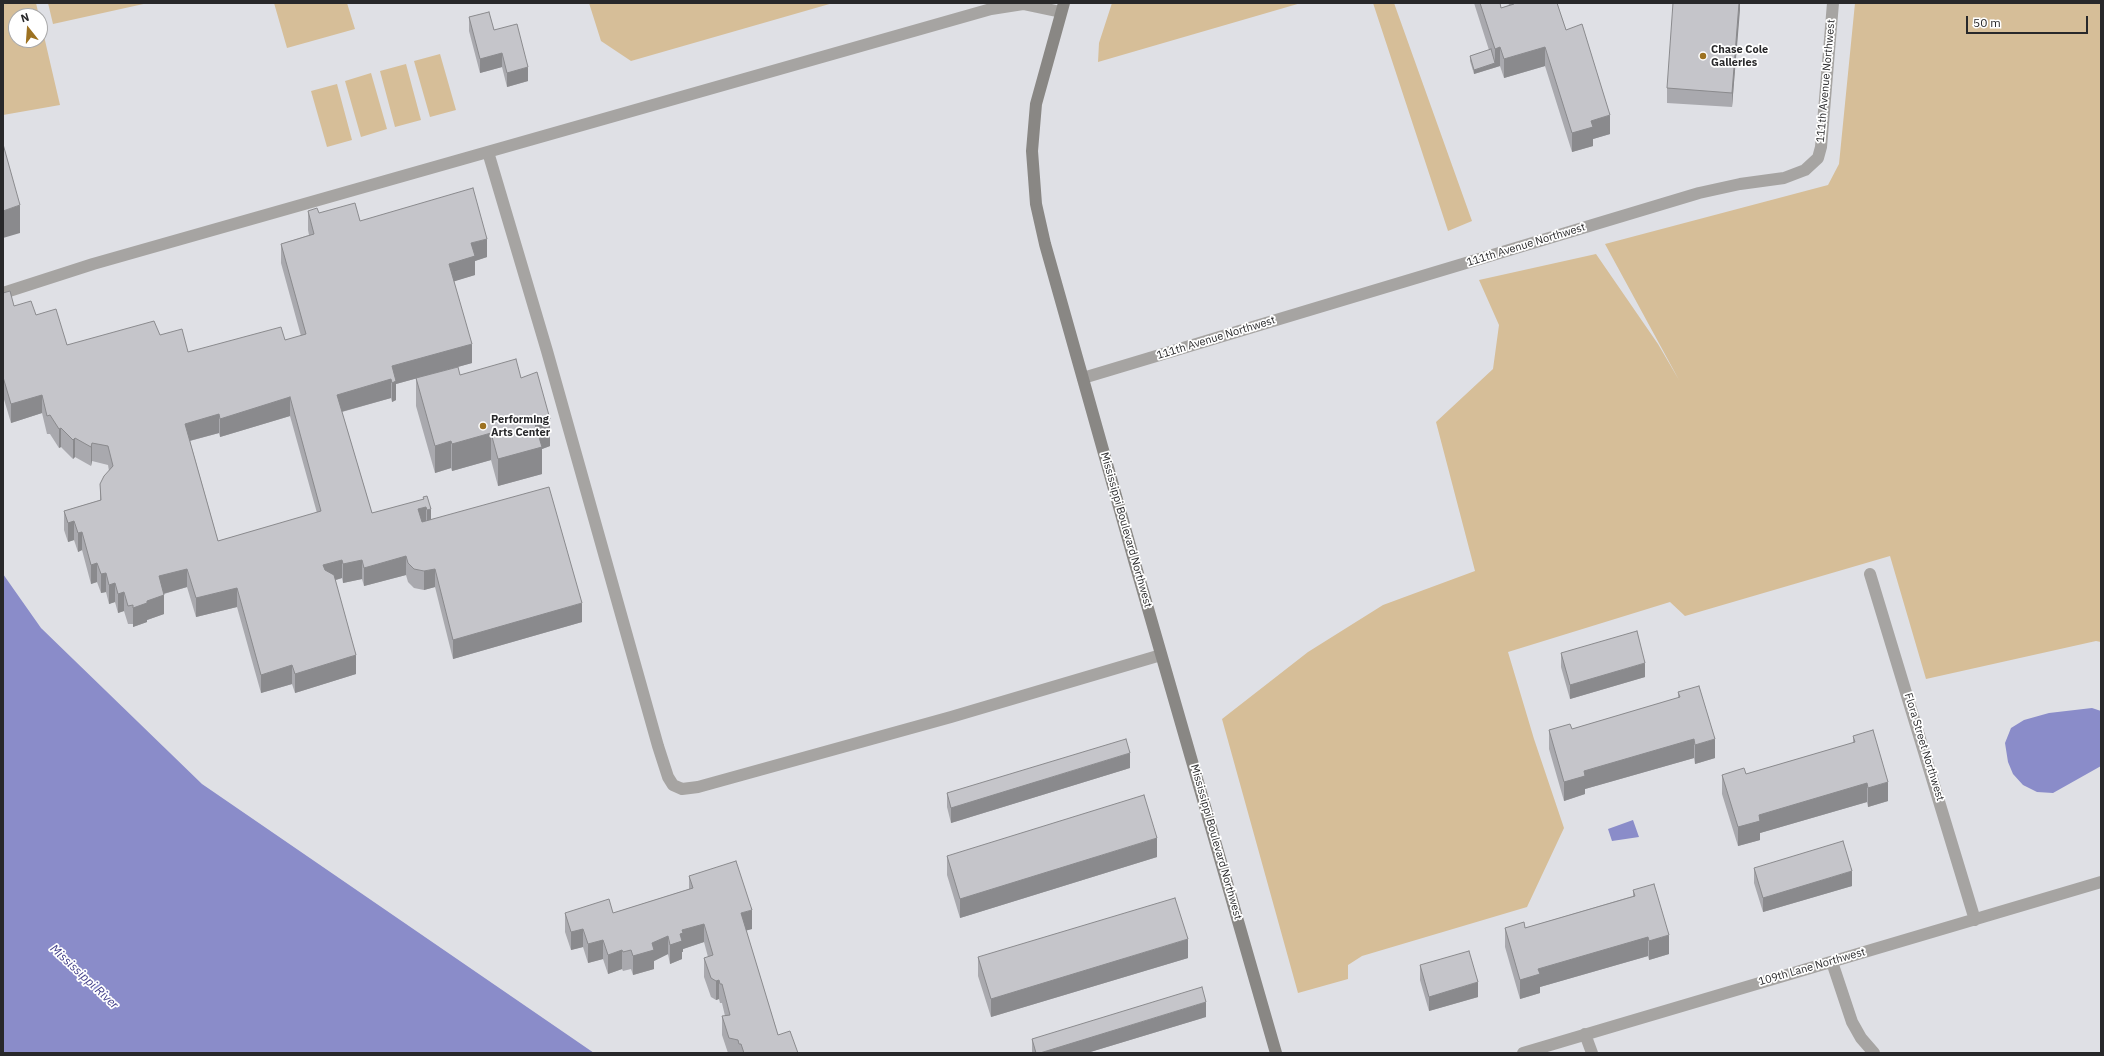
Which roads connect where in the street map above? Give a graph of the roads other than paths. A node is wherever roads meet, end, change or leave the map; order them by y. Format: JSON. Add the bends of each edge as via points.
{"nodes":[{"id":1,"x":1834,"y":3,"type":"edge"},
{"id":2,"x":1063,"y":7,"type":"edge"},
{"id":3,"x":488,"y":152,"type":"junction"},
{"id":4,"x":3,"y":292,"type":"edge"},
{"id":5,"x":1083,"y":378,"type":"junction"},
{"id":6,"x":1870,"y":574,"type":"dead end"},
{"id":7,"x":1161,"y":655,"type":"junction"},
{"id":8,"x":2101,"y":882,"type":"edge"},
{"id":9,"x":1976,"y":920,"type":"junction"},
{"id":10,"x":1832,"y":962,"type":"junction"},
{"id":11,"x":1586,"y":1034,"type":"junction"},
{"id":12,"x":1276,"y":1053,"type":"edge"},
{"id":13,"x":1523,"y":1053,"type":"edge"},
{"id":14,"x":1592,"y":1053,"type":"edge"},
{"id":15,"x":1874,"y":1053,"type":"edge"}],
"edges":[{"from":1,"to":5,"type":"street","name":"111th Avenue Northwest","via":[[1821,147],[1818,158],[1805,170],[1784,178],[1699,193]]},
{"from":2,"to":3,"type":"street","via":[[1023,4],[991,9]]},
{"from":2,"to":5,"type":"street","name":"Mississippi Boulevard Northwest","via":[[1036,104],[1032,167],[1040,226]]},
{"from":3,"to":4,"type":"street","via":[[82,267]]},
{"from":3,"to":7,"type":"street","via":[[656,739],[673,785],[682,789],[698,787],[951,717]]},
{"from":5,"to":7,"type":"street","name":"Mississippi Boulevard Northwest"},
{"from":6,"to":9,"type":"street","name":"Flora Street Northwest"},
{"from":7,"to":12,"type":"street","name":"Mississippi Boulevard Northwest","via":[[1194,762]]},
{"from":8,"to":9,"type":"street","name":"109th Lane Northwest"},
{"from":9,"to":10,"type":"street","name":"109th Lane Northwest"},
{"from":10,"to":11,"type":"street","name":"109th Lane Northwest"},
{"from":10,"to":15,"type":"street","via":[[1852,1022]]},
{"from":11,"to":13,"type":"street","name":"109th Lane Northwest"},
{"from":11,"to":14,"type":"street"}]}
